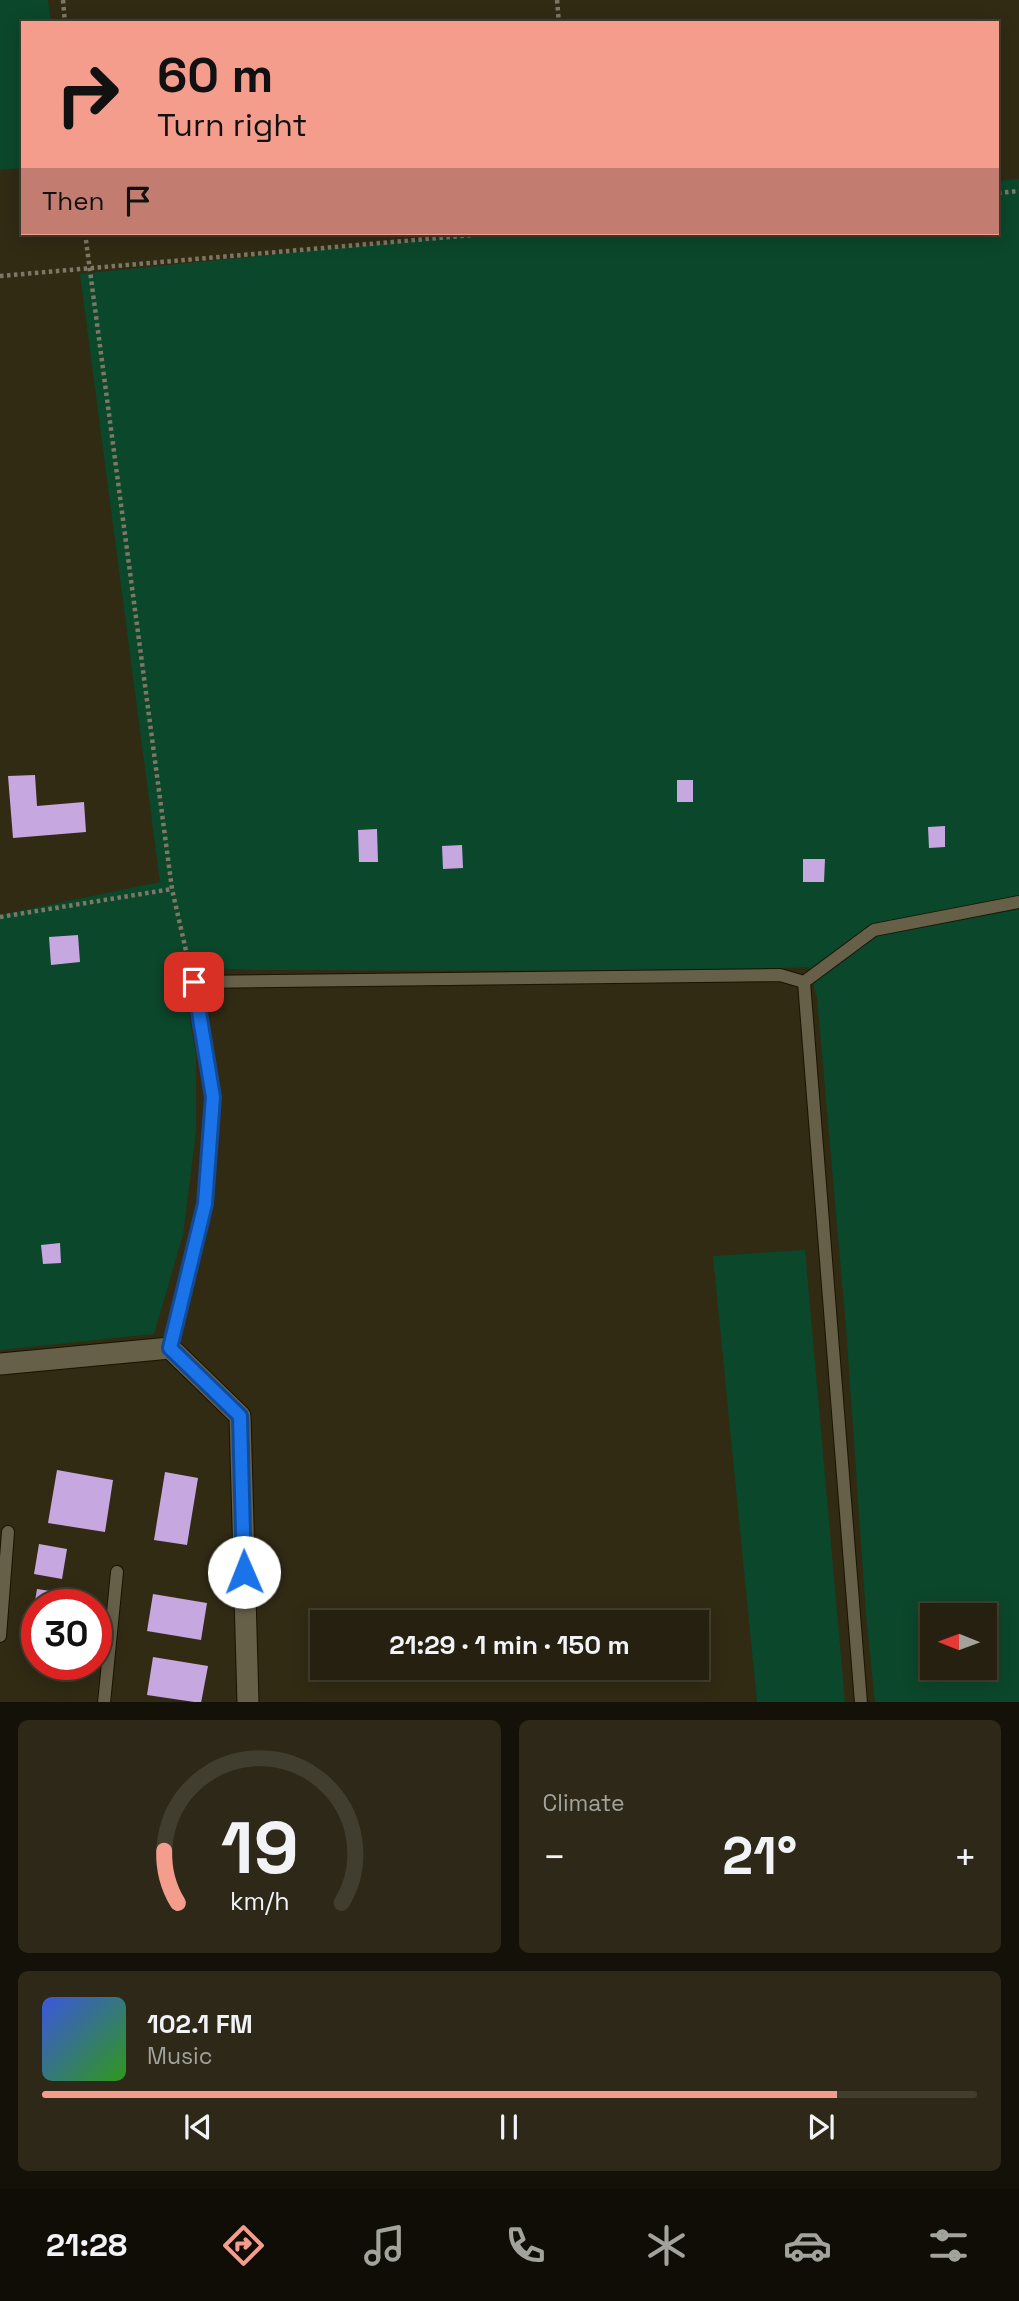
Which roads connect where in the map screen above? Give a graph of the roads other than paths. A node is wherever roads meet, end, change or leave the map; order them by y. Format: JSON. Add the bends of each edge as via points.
{"nodes":[{"id":1,"x":1019,"y":902,"type":"edge"},
{"id":2,"x":804,"y":982,"type":"junction"},
{"id":3,"x":170,"y":1348,"type":"junction"},
{"id":4,"x":0,"y":1364,"type":"edge"},
{"id":5,"x":8,"y":1532,"type":"dead end"},
{"id":6,"x":117,"y":1572,"type":"dead end"},
{"id":7,"x":0,"y":1636,"type":"edge"},
{"id":8,"x":104,"y":1702,"type":"edge"},
{"id":9,"x":248,"y":1702,"type":"edge"},
{"id":10,"x":861,"y":1702,"type":"edge"}],
"edges":[{"from":1,"to":2,"type":"lane","via":[[874,930]]},
{"from":2,"to":3,"type":"lane","via":[[779,975],[194,982],[213,1097],[205,1204]]},
{"from":2,"to":10,"type":"lane"},
{"from":3,"to":4,"type":"street"},
{"from":3,"to":9,"type":"street","via":[[240,1416]]},
{"from":5,"to":7,"type":"lane"},
{"from":6,"to":8,"type":"lane"}]}
